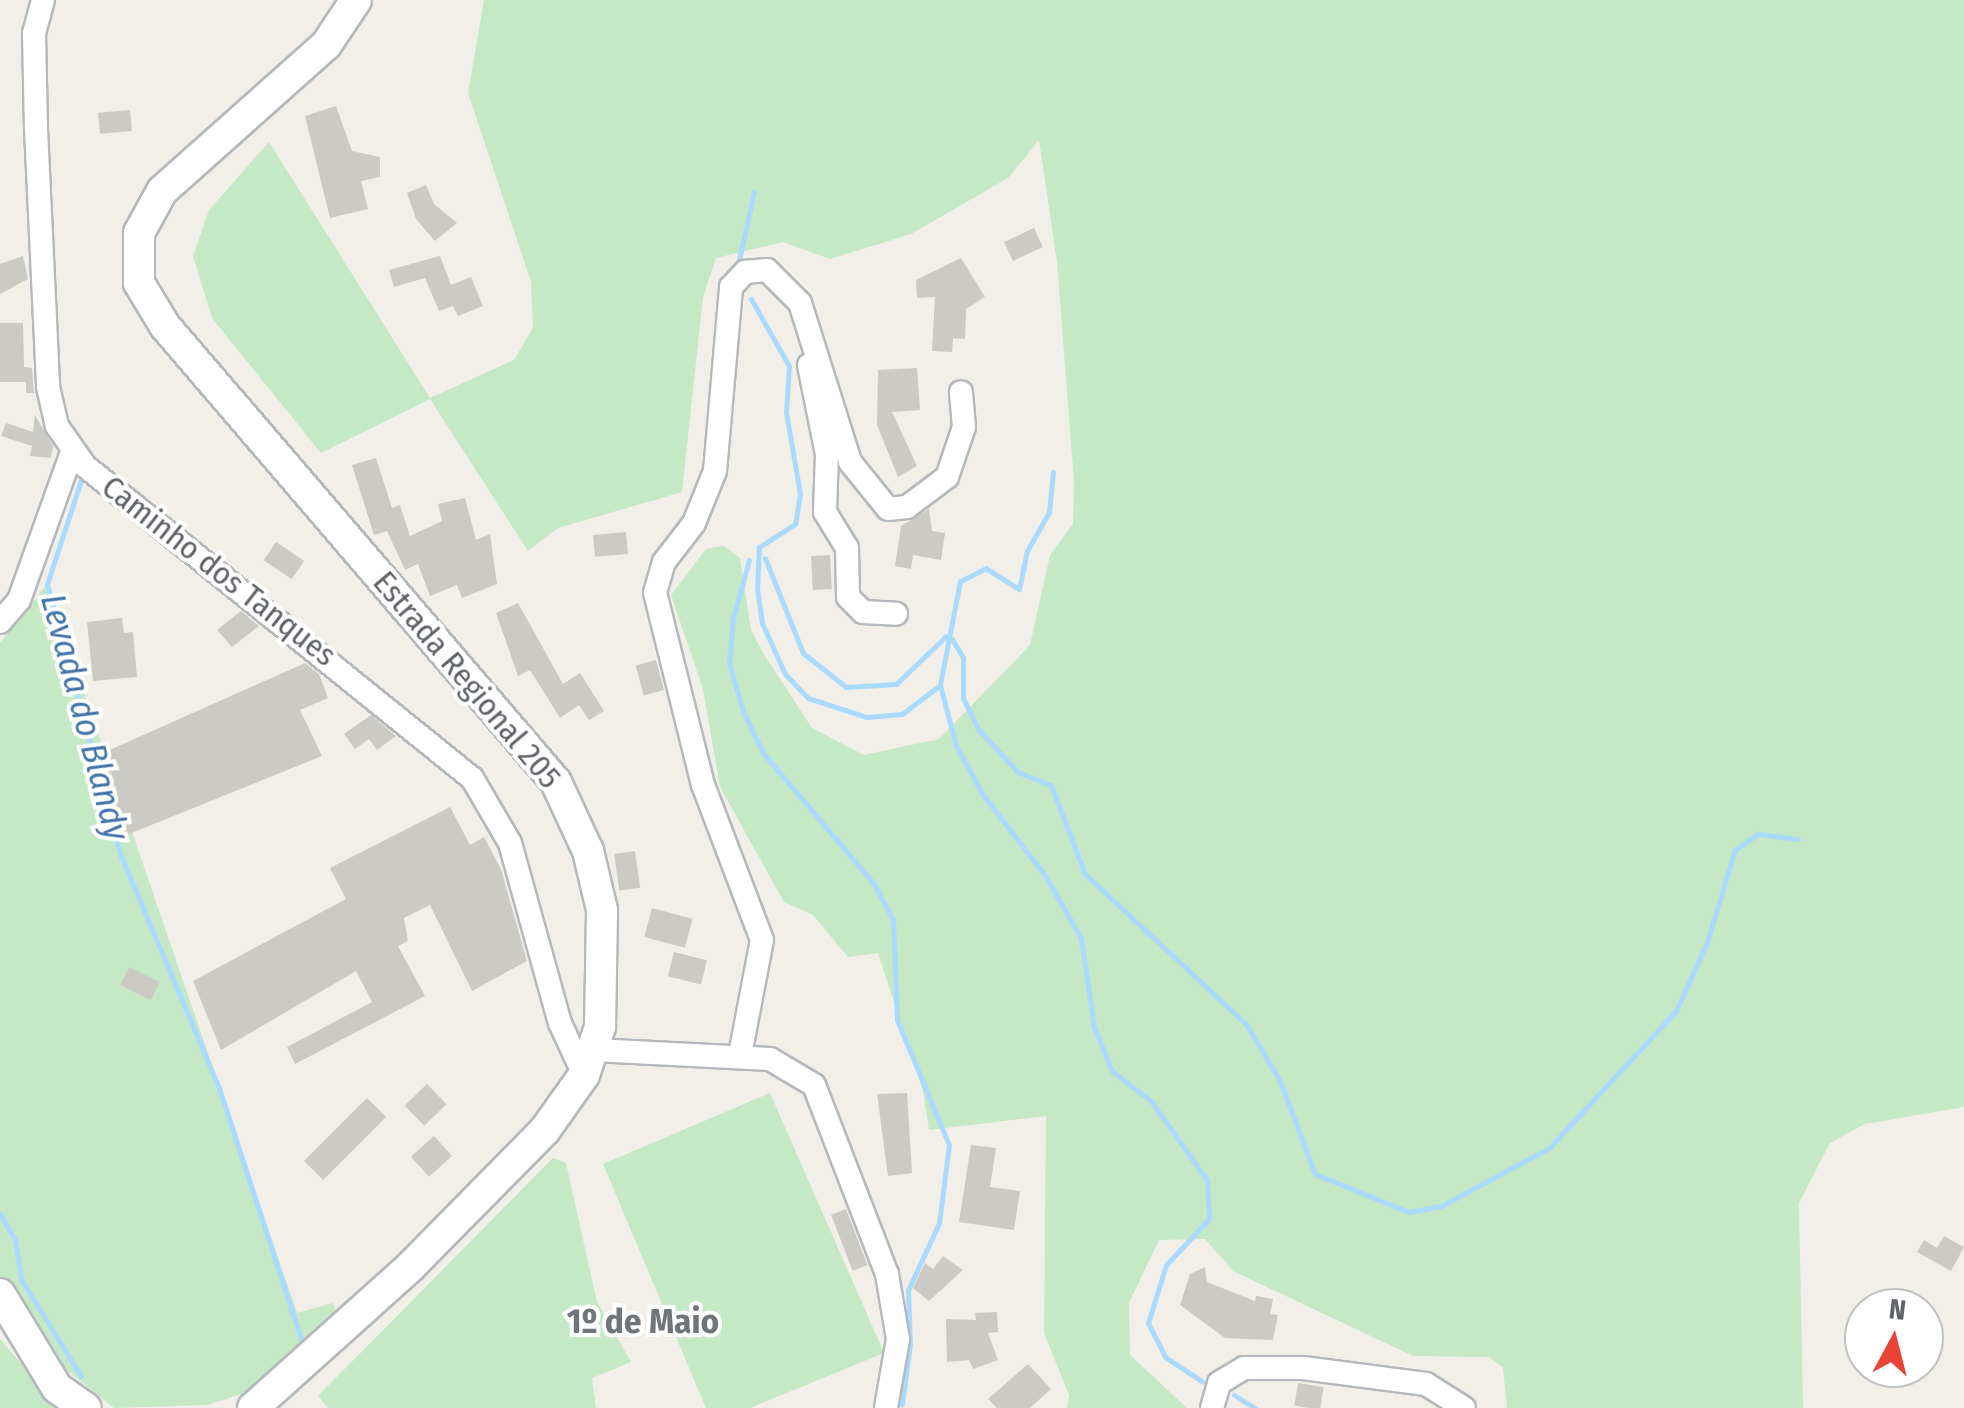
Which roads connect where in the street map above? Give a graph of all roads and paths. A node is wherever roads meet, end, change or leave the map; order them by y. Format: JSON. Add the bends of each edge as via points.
{"nodes":[{"id":1,"x":43,"y":0,"type":"edge"},
{"id":2,"x":356,"y":0,"type":"edge"},
{"id":3,"x":810,"y":336,"type":"junction"},
{"id":4,"x":962,"y":392,"type":"dead end"},
{"id":5,"x":73,"y":449,"type":"junction"},
{"id":6,"x":896,"y":614,"type":"dead end"},
{"id":7,"x":0,"y":622,"type":"edge"},
{"id":8,"x":740,"y":1055,"type":"junction"},
{"id":9,"x":589,"y":1063,"type":"junction"},
{"id":10,"x":0,"y":1294,"type":"edge"},
{"id":11,"x":263,"y":1402,"type":"edge"},
{"id":12,"x":86,"y":1408,"type":"edge"},
{"id":13,"x":886,"y":1408,"type":"edge"},
{"id":14,"x":1212,"y":1408,"type":"edge"},
{"id":15,"x":1464,"y":1408,"type":"edge"}],
"edges":[{"from":1,"to":5,"type":"street","name":"Caminho dos Tanques","via":[[34,32],[48,388],[57,426]]},
{"from":2,"to":9,"type":"main road","name":"Estrada Regional 205","via":[[326,45],[162,192],[139,233],[140,283],[165,326],[556,782],[588,851],[602,910],[600,1027]]},
{"from":3,"to":4,"type":"street","via":[[850,462],[888,509],[907,506],[947,476],[964,427]]},
{"from":3,"to":6,"type":"street","via":[[827,454],[826,512],[847,548],[848,597],[863,612]]},
{"from":3,"to":8,"type":"street","via":[[784,282],[759,269],[734,281],[715,472],[694,524],[664,562],[655,593],[703,786],[762,940]]},
{"from":5,"to":7,"type":"street","via":[[19,600]]},
{"from":5,"to":9,"type":"street","name":"Caminho dos Tanques","via":[[85,466],[472,778],[510,843],[560,1023]]},
{"from":8,"to":9,"type":"street"},
{"from":8,"to":13,"type":"street","via":[[770,1058],[805,1077],[834,1133],[887,1274],[898,1339]]},
{"from":9,"to":11,"type":"main road","name":"Estrada Regional 205","via":[[545,1130]]},
{"from":10,"to":12,"type":"main road","via":[[57,1388]]},
{"from":14,"to":15,"type":"street","via":[[1219,1384],[1244,1368],[1426,1384]]}]}
